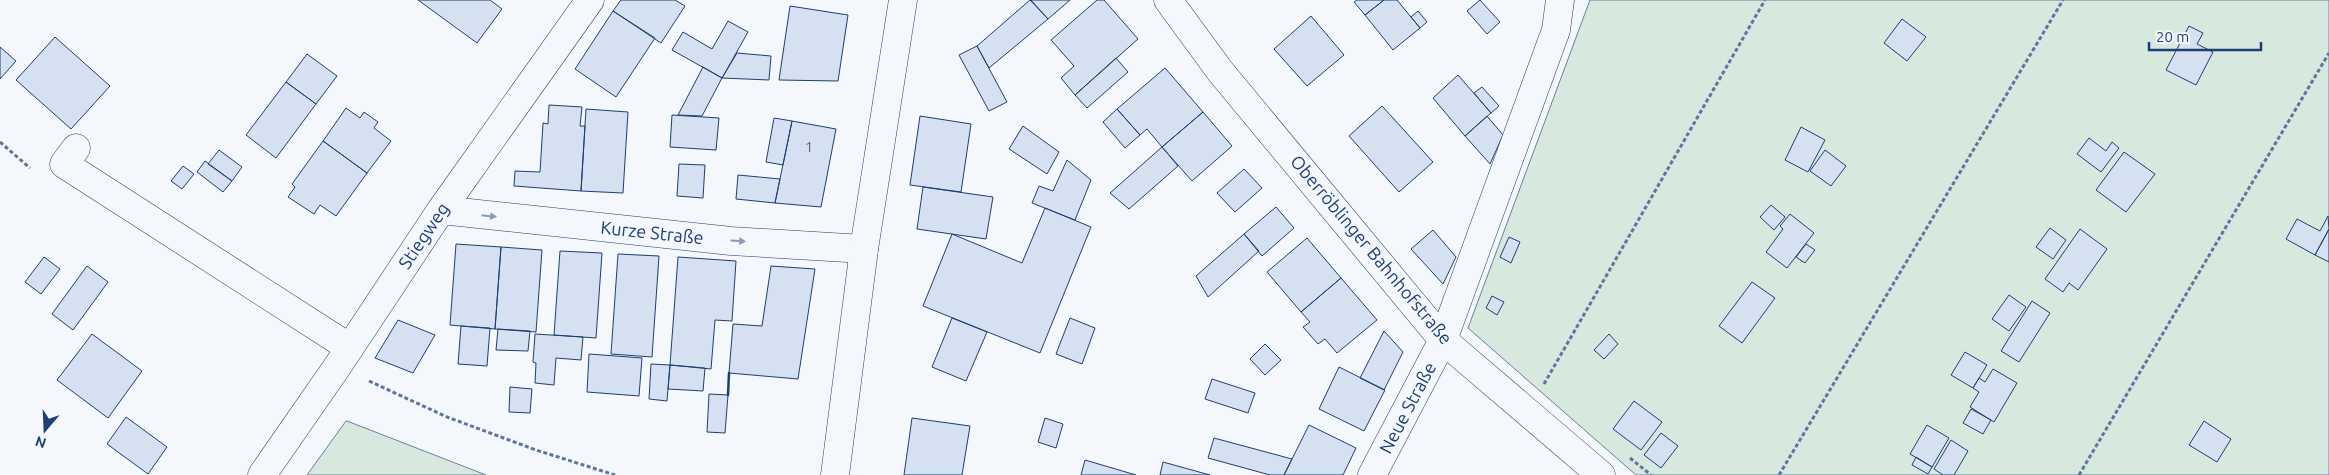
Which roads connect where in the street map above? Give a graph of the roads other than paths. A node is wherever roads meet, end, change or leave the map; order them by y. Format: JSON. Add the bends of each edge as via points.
{"nodes":[{"id":1,"x":590,"y":0,"type":"edge"},
{"id":2,"x":903,"y":0,"type":"edge"},
{"id":3,"x":1168,"y":0,"type":"edge"},
{"id":4,"x":1560,"y":0,"type":"edge"},
{"id":5,"x":76,"y":148,"type":"dead end"},
{"id":6,"x":441,"y":210,"type":"junction"},
{"id":7,"x":864,"y":249,"type":"junction"},
{"id":8,"x":1443,"y":340,"type":"junction"},
{"id":9,"x":350,"y":348,"type":"junction"},
{"id":10,"x":262,"y":475,"type":"edge"},
{"id":11,"x":834,"y":475,"type":"edge"},
{"id":12,"x":1372,"y":475,"type":"edge"},
{"id":13,"x":1601,"y":475,"type":"edge"}],
"edges":[{"from":1,"to":6,"type":"street","name":"Stiegweg"},
{"from":2,"to":7,"type":"street"},
{"from":3,"to":8,"type":"street","name":"Oberröblinger Bahnhofstraße","via":[[1220,71]]},
{"from":4,"to":8,"type":"street","name":"Neue Straße","via":[[1556,30]]},
{"from":5,"to":9,"type":"street","via":[[64,164]]},
{"from":6,"to":7,"type":"street","name":"Kurze Straße","one_way":true,"via":[[731,241]]},
{"from":6,"to":9,"type":"street","name":"Stiegweg"},
{"from":7,"to":11,"type":"street"},
{"from":8,"to":12,"type":"street","name":"Neue Straße"},
{"from":8,"to":13,"type":"street","name":"Oberröblinger Bahnhofstraße"},
{"from":9,"to":10,"type":"street","name":"Stiegweg"}]}
